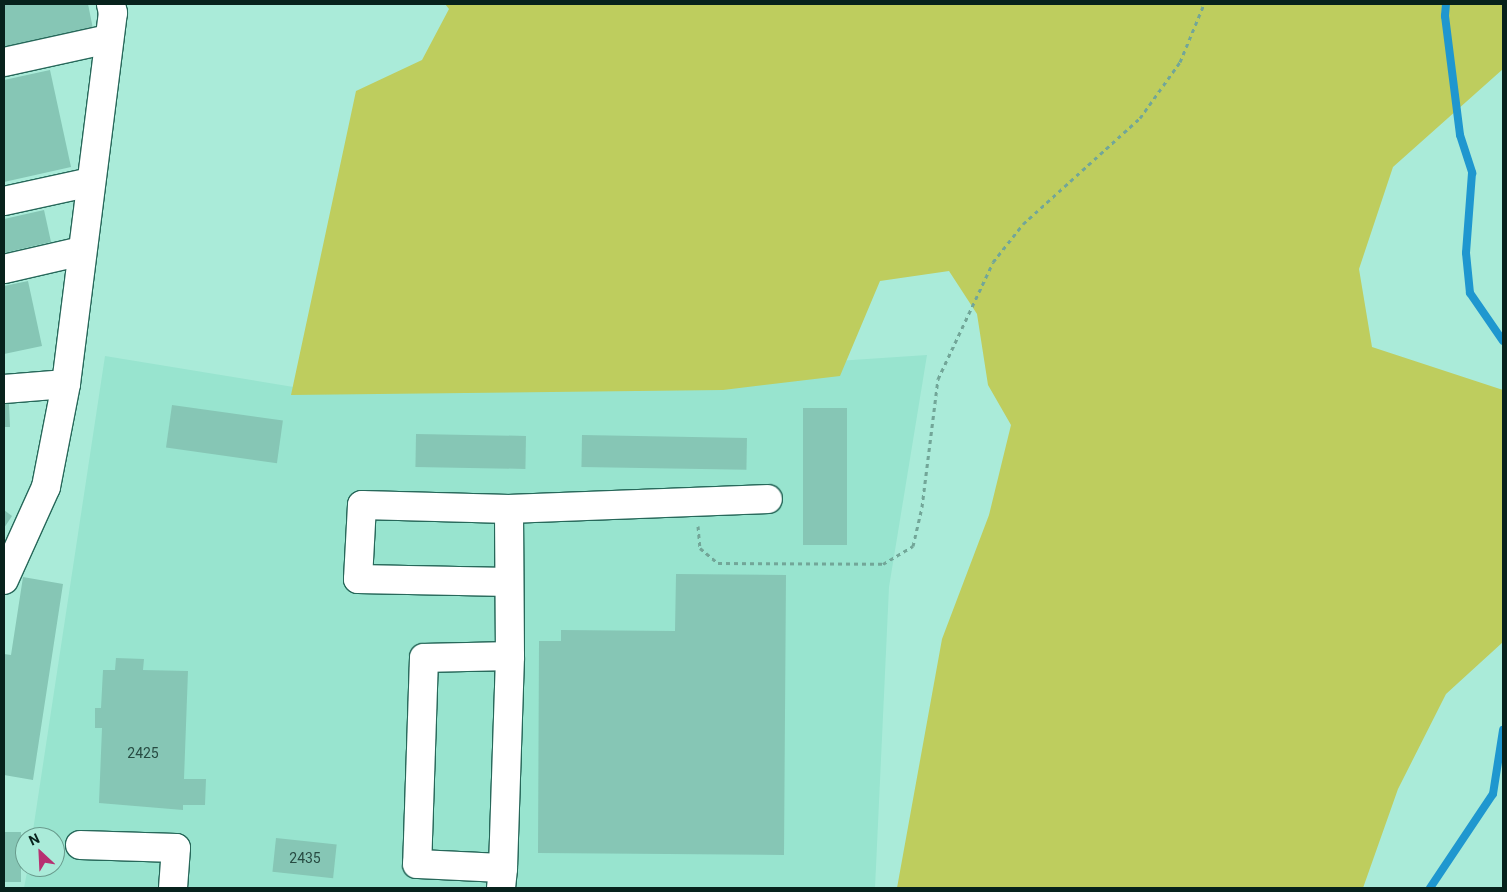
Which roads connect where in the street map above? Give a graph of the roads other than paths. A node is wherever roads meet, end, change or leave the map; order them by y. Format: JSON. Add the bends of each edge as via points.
{"nodes":[{"id":1,"x":111,"y":4,"type":"edge"},
{"id":2,"x":109,"y":39,"type":"junction"},
{"id":3,"x":4,"y":62,"type":"edge"},
{"id":4,"x":91,"y":182,"type":"junction"},
{"id":5,"x":4,"y":201,"type":"edge"},
{"id":6,"x":82,"y":251,"type":"junction"},
{"id":7,"x":4,"y":269,"type":"edge"},
{"id":8,"x":66,"y":384,"type":"junction"},
{"id":9,"x":4,"y":389,"type":"edge"},
{"id":10,"x":768,"y":499,"type":"dead end"},
{"id":11,"x":509,"y":509,"type":"junction"},
{"id":12,"x":4,"y":580,"type":"edge"},
{"id":13,"x":509,"y":582,"type":"junction"},
{"id":14,"x":510,"y":656,"type":"junction"},
{"id":15,"x":80,"y":845,"type":"dead end"},
{"id":16,"x":502,"y":878,"type":"edge"},
{"id":17,"x":173,"y":888,"type":"edge"}],
"edges":[{"from":1,"to":2,"type":"lane"},
{"from":2,"to":3,"type":"lane"},
{"from":2,"to":4,"type":"lane"},
{"from":4,"to":5,"type":"lane"},
{"from":4,"to":6,"type":"lane"},
{"from":6,"to":7,"type":"lane"},
{"from":6,"to":8,"type":"lane"},
{"from":8,"to":9,"type":"lane"},
{"from":8,"to":12,"type":"lane","via":[[46,487]]},
{"from":10,"to":11,"type":"lane"},
{"from":11,"to":13,"type":"lane"},
{"from":11,"to":13,"type":"lane","via":[[362,505],[358,579]]},
{"from":13,"to":14,"type":"lane"},
{"from":14,"to":16,"type":"lane"},
{"from":14,"to":16,"type":"lane","via":[[424,658],[417,864]]},
{"from":15,"to":17,"type":"lane","via":[[176,848]]}]}
